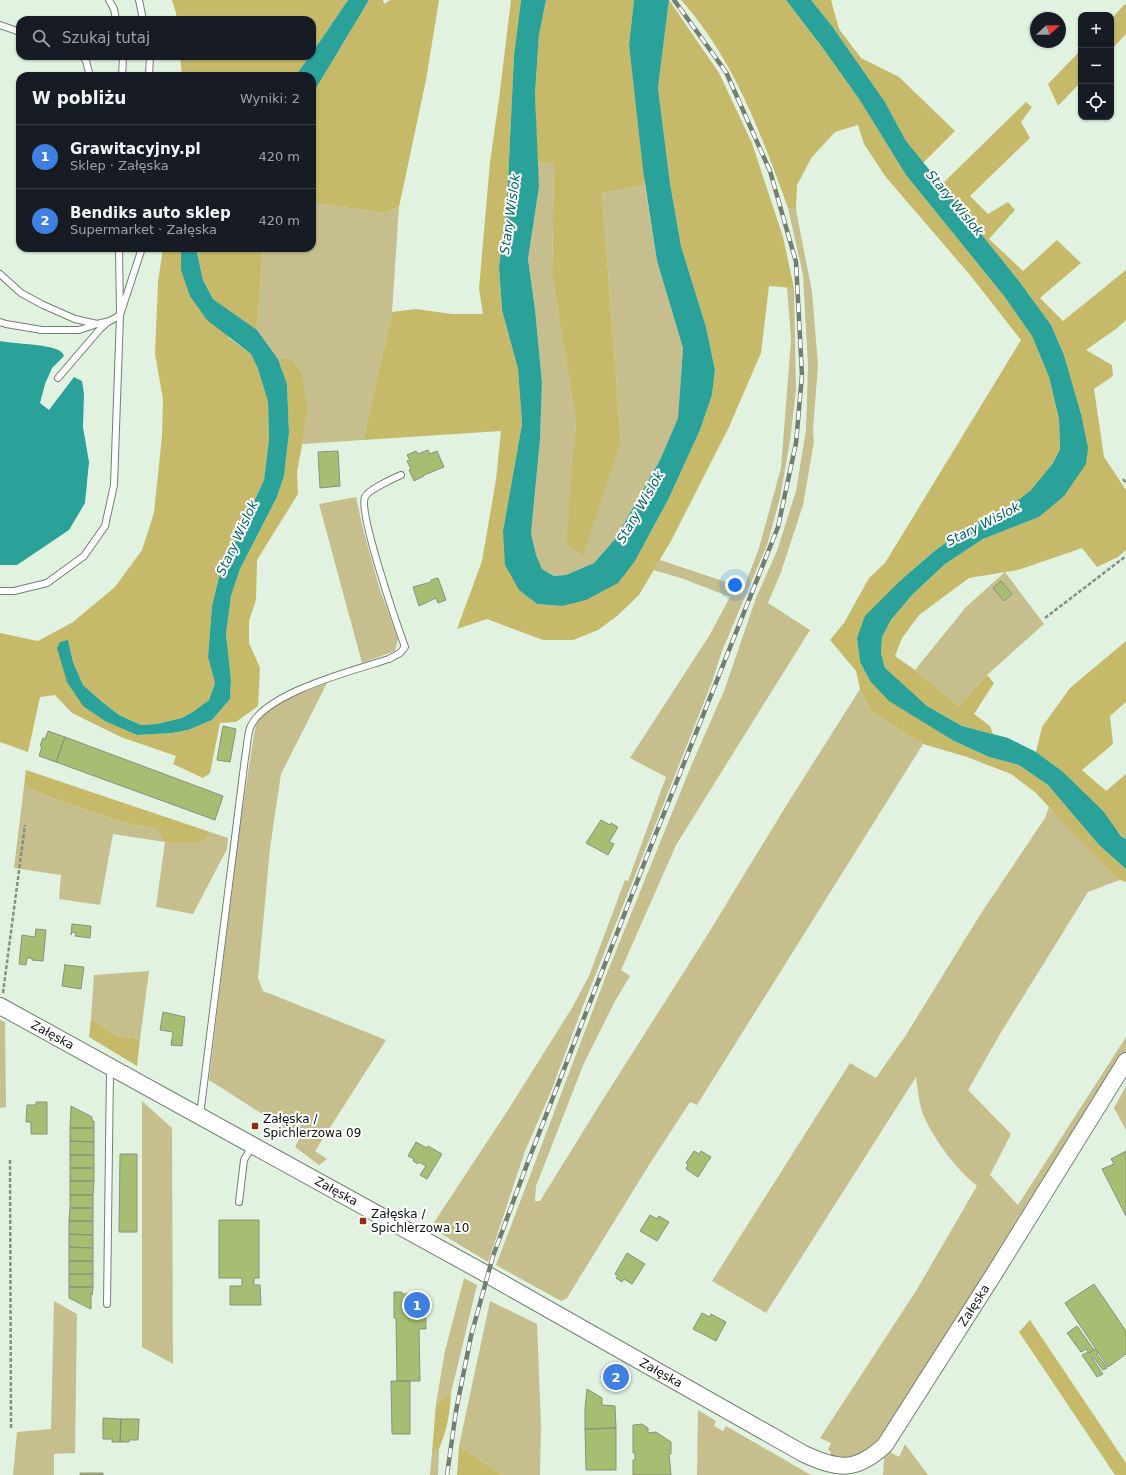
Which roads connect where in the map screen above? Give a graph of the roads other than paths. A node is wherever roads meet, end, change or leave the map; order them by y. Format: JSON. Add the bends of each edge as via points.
{"nodes":[{"id":1,"x":109,"y":0,"type":"edge"},
{"id":2,"x":139,"y":0,"type":"edge"},
{"id":3,"x":115,"y":16,"type":"edge"},
{"id":4,"x":142,"y":16,"type":"edge"},
{"id":5,"x":0,"y":25,"type":"edge"},
{"id":6,"x":16,"y":31,"type":"edge"},
{"id":7,"x":85,"y":60,"type":"edge"},
{"id":8,"x":123,"y":60,"type":"edge"},
{"id":9,"x":150,"y":60,"type":"edge"},
{"id":10,"x":89,"y":72,"type":"edge"},
{"id":11,"x":122,"y":72,"type":"edge"},
{"id":12,"x":149,"y":72,"type":"edge"},
{"id":13,"x":119,"y":252,"type":"edge"},
{"id":14,"x":141,"y":252,"type":"edge"},
{"id":15,"x":0,"y":274,"type":"edge"},
{"id":16,"x":120,"y":315,"type":"junction"},
{"id":17,"x":110,"y":321,"type":"junction"},
{"id":18,"x":0,"y":322,"type":"edge"},
{"id":19,"x":97,"y":324,"type":"junction"},
{"id":20,"x":58,"y":378,"type":"dead end"},
{"id":21,"x":401,"y":475,"type":"dead end"},
{"id":22,"x":0,"y":591,"type":"edge"},
{"id":23,"x":1,"y":1006,"type":"edge"},
{"id":24,"x":1126,"y":1061,"type":"edge"},
{"id":25,"x":110,"y":1067,"type":"junction"},
{"id":26,"x":200,"y":1115,"type":"junction"},
{"id":27,"x":253,"y":1145,"type":"junction"},
{"id":28,"x":239,"y":1202,"type":"dead end"},
{"id":29,"x":107,"y":1304,"type":"dead end"}],
"edges":[{"from":1,"to":3,"type":"lane"},
{"from":2,"to":4,"type":"lane"},
{"from":5,"to":6,"type":"lane"},
{"from":7,"to":10,"type":"lane"},
{"from":8,"to":11,"type":"lane"},
{"from":9,"to":12,"type":"lane"},
{"from":13,"to":16,"type":"lane"},
{"from":14,"to":16,"type":"lane"},
{"from":15,"to":19,"type":"lane","via":[[22,293],[43,305],[75,319]]},
{"from":16,"to":17,"type":"lane"},
{"from":16,"to":22,"type":"lane","via":[[114,485],[105,526],[84,556],[47,583],[14,591]]},
{"from":17,"to":19,"type":"lane"},
{"from":17,"to":20,"type":"lane"},
{"from":18,"to":19,"type":"lane","via":[[42,330],[79,330]]},
{"from":21,"to":26,"type":"lane","via":[[366,494],[364,498],[372,543],[405,647],[389,659],[302,688],[278,700],[260,713],[250,727]]},
{"from":23,"to":25,"type":"street","name":"Załęska"},
{"from":24,"to":27,"type":"street","name":"Załęska","via":[[885,1445],[862,1462],[850,1466],[824,1463],[804,1454]]},
{"from":25,"to":26,"type":"street","name":"Załęska"},
{"from":25,"to":29,"type":"lane"},
{"from":26,"to":27,"type":"street","name":"Załęska"},
{"from":27,"to":28,"type":"lane","via":[[244,1160]]}]}
